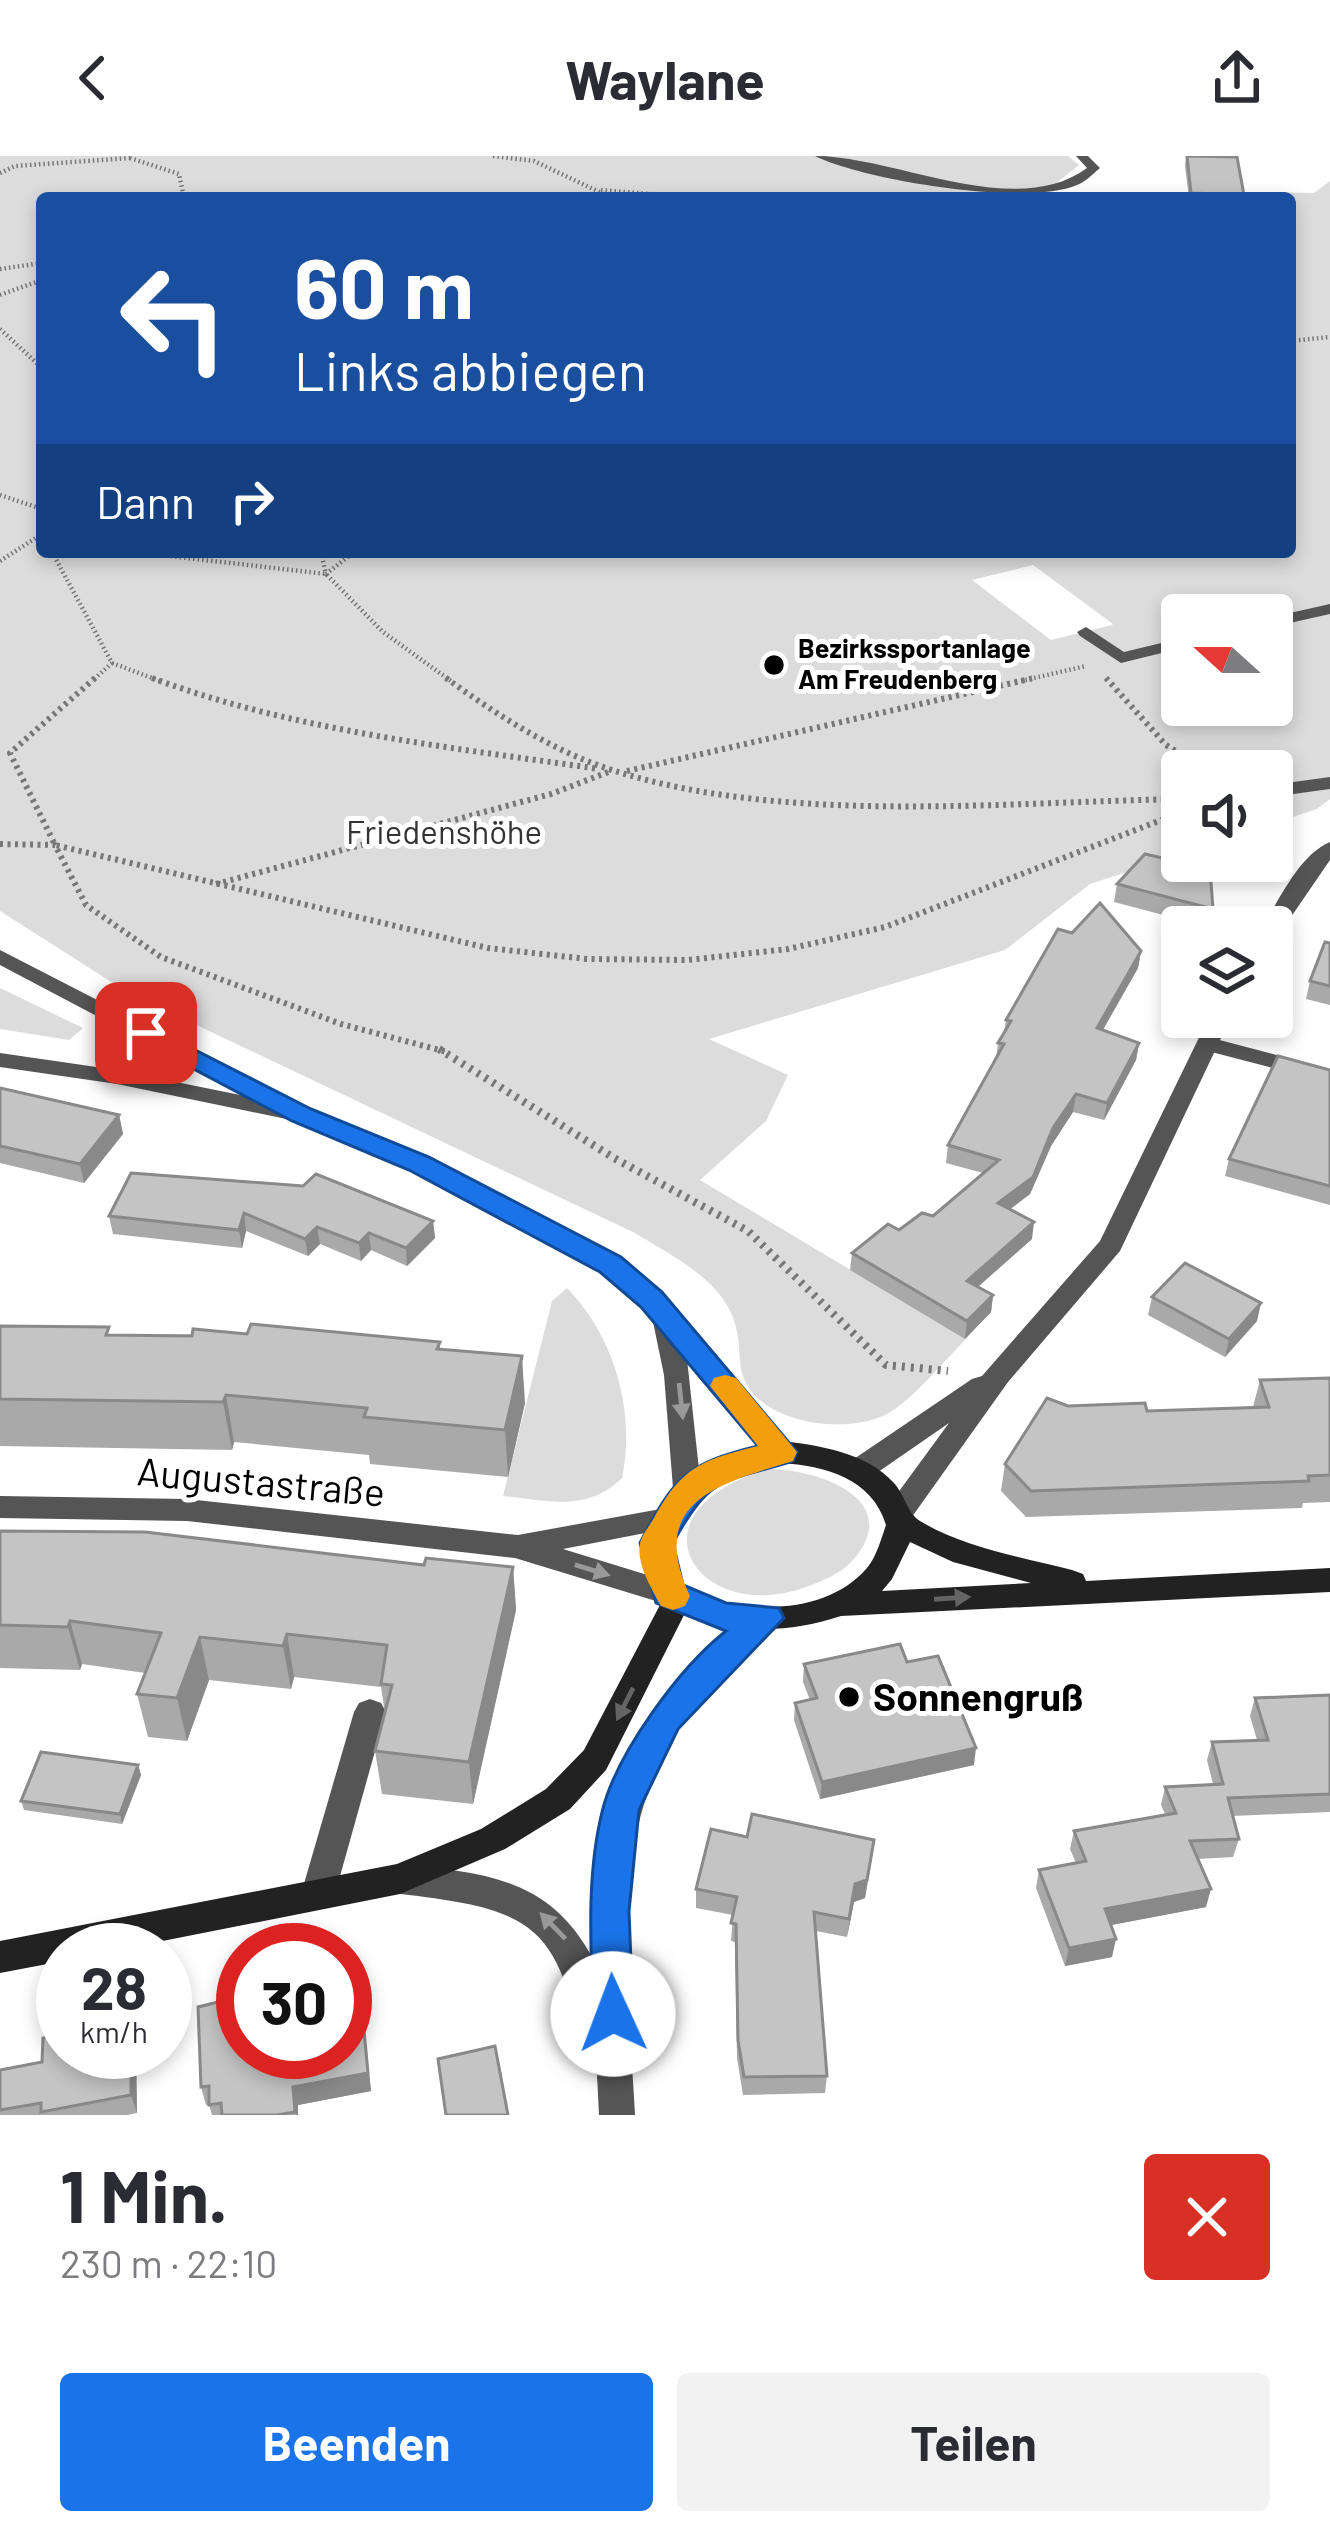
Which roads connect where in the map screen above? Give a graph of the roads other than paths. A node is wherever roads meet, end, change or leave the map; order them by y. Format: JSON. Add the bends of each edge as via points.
{"nodes":[{"id":1,"x":821,"y":156,"type":"edge"},
{"id":2,"x":1082,"y":156,"type":"edge"},
{"id":3,"x":1330,"y":608,"type":"edge"},
{"id":4,"x":1293,"y":617,"type":"edge"},
{"id":5,"x":1086,"y":632,"type":"dead end"},
{"id":6,"x":1161,"y":648,"type":"edge"},
{"id":7,"x":1330,"y":783,"type":"edge"},
{"id":8,"x":1293,"y":788,"type":"edge"},
{"id":9,"x":1330,"y":848,"type":"edge"},
{"id":10,"x":1286,"y":906,"type":"edge"},
{"id":11,"x":0,"y":956,"type":"edge"},
{"id":12,"x":1211,"y":1038,"type":"edge"},
{"id":13,"x":1208,"y":1044,"type":"junction"},
{"id":14,"x":0,"y":1060,"type":"edge"},
{"id":15,"x":1330,"y":1076,"type":"edge"},
{"id":16,"x":302,"y":1115,"type":"junction"},
{"id":17,"x":663,"y":1317,"type":"junction"},
{"id":18,"x":998,"y":1375,"type":"junction"},
{"id":19,"x":781,"y":1452,"type":"junction"},
{"id":20,"x":858,"y":1471,"type":"junction"},
{"id":21,"x":687,"y":1488,"type":"junction"},
{"id":22,"x":0,"y":1507,"type":"edge"},
{"id":23,"x":666,"y":1519,"type":"junction"},
{"id":24,"x":900,"y":1519,"type":"junction"},
{"id":25,"x":515,"y":1546,"type":"junction"},
{"id":26,"x":1330,"y":1580,"type":"edge"},
{"id":27,"x":1103,"y":1588,"type":"junction"},
{"id":28,"x":673,"y":1597,"type":"junction"},
{"id":29,"x":835,"y":1605,"type":"junction"},
{"id":30,"x":767,"y":1618,"type":"junction"},
{"id":31,"x":370,"y":1712,"type":"dead end"},
{"id":32,"x":400,"y":1879,"type":"junction"},
{"id":33,"x":318,"y":1894,"type":"junction"},
{"id":34,"x":0,"y":1957,"type":"edge"},
{"id":35,"x":613,"y":2115,"type":"edge"}],
"edges":[{"from":1,"to":2,"type":"street","via":[[991,189],[1079,181],[1094,167]]},
{"from":3,"to":4,"type":"street"},
{"from":5,"to":6,"type":"street","via":[[1120,658]]},
{"from":7,"to":8,"type":"street"},
{"from":9,"to":10,"type":"street"},
{"from":11,"to":16,"type":"street"},
{"from":12,"to":13,"type":"street"},
{"from":13,"to":15,"type":"street"},
{"from":13,"to":18,"type":"street","via":[[1111,1245]]},
{"from":14,"to":16,"type":"street"},
{"from":16,"to":17,"type":"street","via":[[419,1163],[576,1244],[611,1264]]},
{"from":17,"to":19,"type":"street"},
{"from":17,"to":21,"type":"street","one_way":true,"via":[[678,1375]]},
{"from":18,"to":20,"type":"street"},
{"from":18,"to":24,"type":"street"},
{"from":19,"to":20,"type":"main road"},
{"from":19,"to":21,"type":"main road","via":[[730,1465]]},
{"from":20,"to":24,"type":"main road","via":[[886,1493]]},
{"from":21,"to":23,"type":"main road"},
{"from":22,"to":25,"type":"street","name":"Augustastraße","via":[[187,1510]]},
{"from":23,"to":25,"type":"street","name":"Augustastraße"},
{"from":23,"to":28,"type":"main road","via":[[657,1543]]},
{"from":24,"to":27,"type":"main road","via":[[993,1564]]},
{"from":24,"to":29,"type":"main road","via":[[876,1578]]},
{"from":25,"to":28,"type":"street","name":"Augustastraße","one_way":true},
{"from":26,"to":27,"type":"main road"},
{"from":29,"to":27,"type":"main road","one_way":true},
{"from":28,"to":30,"type":"main road","via":[[723,1617]]},
{"from":28,"to":32,"type":"main road","one_way":true,"via":[[596,1760],[577,1782],[494,1839]]},
{"from":29,"to":30,"type":"main road"},
{"from":30,"to":35,"type":"street","via":[[665,1718],[621,1809],[609,1911]]},
{"from":31,"to":33,"type":"street"},
{"from":32,"to":33,"type":"main road"},
{"from":35,"to":32,"type":"street","one_way":true,"via":[[594,2009],[556,1925],[495,1890]]},
{"from":33,"to":34,"type":"main road"}]}
